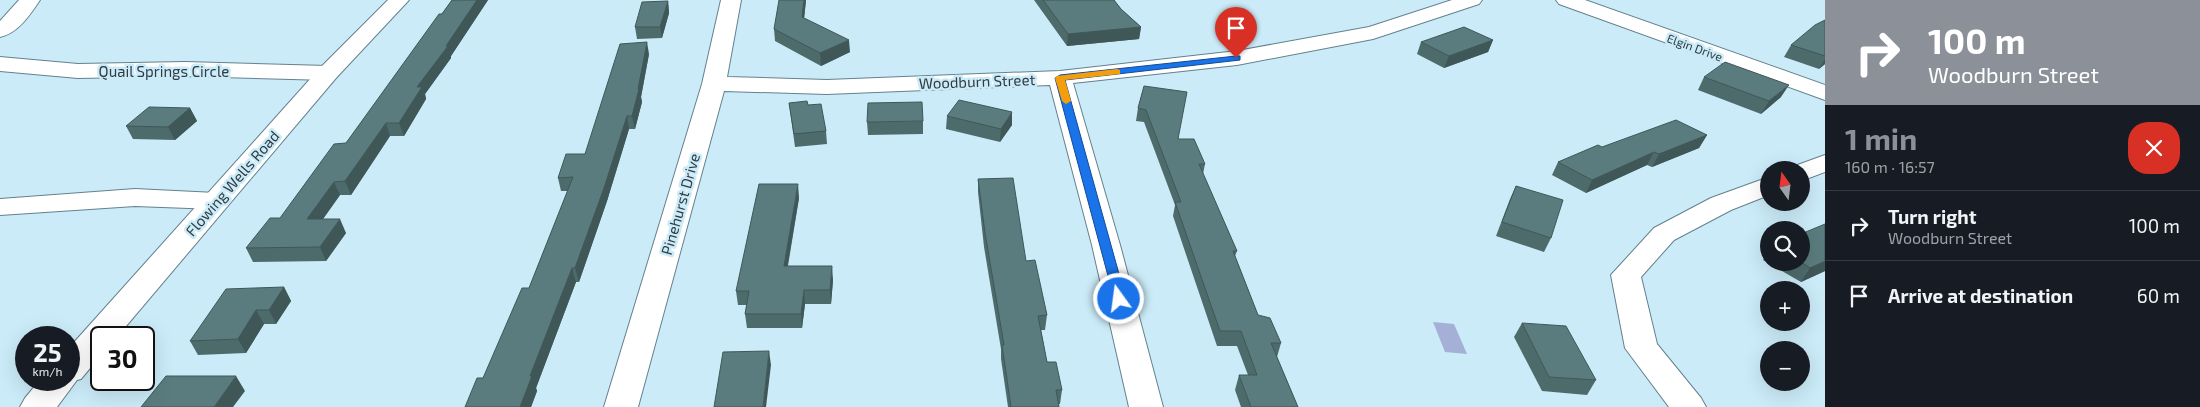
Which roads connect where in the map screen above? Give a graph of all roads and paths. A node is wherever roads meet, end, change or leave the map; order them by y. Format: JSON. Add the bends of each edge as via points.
{"nodes":[{"id":1,"x":30,"y":0,"type":"edge"},
{"id":2,"x":399,"y":0,"type":"edge"},
{"id":3,"x":731,"y":0,"type":"edge"},
{"id":4,"x":1472,"y":0,"type":"edge"},
{"id":5,"x":1566,"y":0,"type":"edge"},
{"id":6,"x":0,"y":31,"type":"edge"},
{"id":7,"x":0,"y":64,"type":"edge"},
{"id":8,"x":328,"y":73,"type":"junction"},
{"id":9,"x":1060,"y":78,"type":"junction"},
{"id":10,"x":714,"y":84,"type":"junction"},
{"id":11,"x":1825,"y":93,"type":"edge"},
{"id":12,"x":1825,"y":163,"type":"edge"},
{"id":13,"x":1810,"y":169,"type":"edge"},
{"id":14,"x":1760,"y":189,"type":"edge"},
{"id":15,"x":216,"y":201,"type":"junction"},
{"id":16,"x":0,"y":207,"type":"edge"},
{"id":17,"x":80,"y":357,"type":"edge"},
{"id":18,"x":51,"y":391,"type":"edge"},
{"id":19,"x":37,"y":407,"type":"edge"},
{"id":20,"x":621,"y":407,"type":"edge"},
{"id":21,"x":1146,"y":407,"type":"edge"},
{"id":22,"x":1689,"y":407,"type":"edge"}],
"edges":[{"from":1,"to":6,"type":"street"},
{"from":2,"to":8,"type":"street","name":"Flowing Wells Road"},
{"from":3,"to":10,"type":"street","name":"Pinehurst Drive"},
{"from":4,"to":9,"type":"street","name":"Woodburn Street","via":[[1364,35],[1236,58]]},
{"from":5,"to":11,"type":"street","name":"Elgin Drive"},
{"from":7,"to":8,"type":"street","name":"Quail Springs Circle","via":[[78,71],[185,69]]},
{"from":8,"to":15,"type":"street","name":"Flowing Wells Road"},
{"from":9,"to":10,"type":"street","name":"Woodburn Street","via":[[827,87]]},
{"from":9,"to":21,"type":"street"},
{"from":10,"to":20,"type":"street","name":"Pinehurst Drive"},
{"from":12,"to":13,"type":"street"},
{"from":14,"to":22,"type":"street","via":[[1721,204],[1664,234],[1626,275],[1641,348]]},
{"from":15,"to":16,"type":"street","via":[[191,198],[81,200]]},
{"from":15,"to":17,"type":"street","name":"Flowing Wells Road"},
{"from":18,"to":19,"type":"street"}]}
